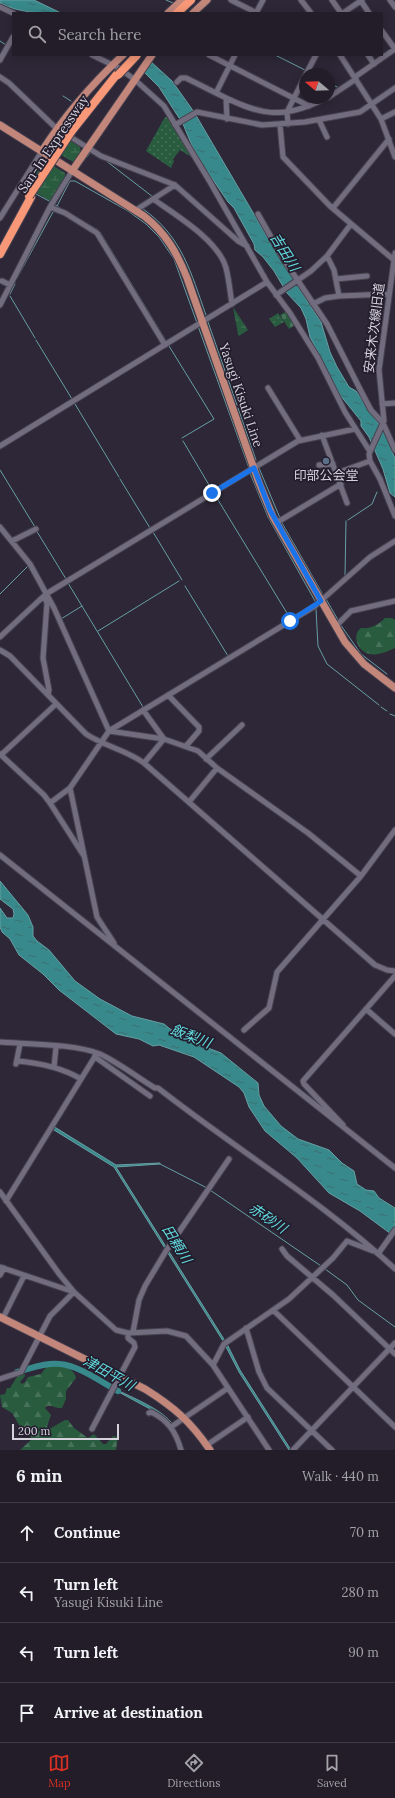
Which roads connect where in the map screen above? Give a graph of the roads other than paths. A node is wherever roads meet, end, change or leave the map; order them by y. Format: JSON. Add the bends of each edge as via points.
{"nodes":[{"id":1,"x":182,"y":0,"type":"edge"},
{"id":2,"x":190,"y":0,"type":"edge"},
{"id":3,"x":207,"y":0,"type":"edge"},
{"id":4,"x":232,"y":0,"type":"edge"},
{"id":5,"x":263,"y":0,"type":"edge"},
{"id":6,"x":301,"y":0,"type":"edge"},
{"id":7,"x":332,"y":0,"type":"edge"},
{"id":8,"x":361,"y":0,"type":"edge"},
{"id":9,"x":390,"y":0,"type":"edge"},
{"id":10,"x":0,"y":7,"type":"edge"},
{"id":11,"x":395,"y":7,"type":"edge"},
{"id":12,"x":169,"y":12,"type":"edge"},
{"id":13,"x":177,"y":12,"type":"edge"},
{"id":14,"x":194,"y":12,"type":"edge"},
{"id":15,"x":255,"y":12,"type":"edge"},
{"id":16,"x":257,"y":12,"type":"edge"},
{"id":17,"x":310,"y":12,"type":"edge"},
{"id":18,"x":341,"y":12,"type":"edge"},
{"id":19,"x":343,"y":12,"type":"edge"},
{"id":20,"x":368,"y":12,"type":"edge"},
{"id":21,"x":12,"y":13,"type":"edge"},
{"id":22,"x":383,"y":32,"type":"edge"},
{"id":23,"x":12,"y":39,"type":"edge"},
{"id":24,"x":395,"y":49,"type":"edge"},
{"id":25,"x":94,"y":56,"type":"edge"},
{"id":26,"x":122,"y":56,"type":"edge"},
{"id":27,"x":134,"y":56,"type":"edge"},
{"id":28,"x":151,"y":56,"type":"edge"},
{"id":29,"x":211,"y":56,"type":"edge"},
{"id":30,"x":234,"y":56,"type":"edge"},
{"id":31,"x":316,"y":56,"type":"edge"},
{"id":32,"x":341,"y":56,"type":"edge"},
{"id":33,"x":369,"y":56,"type":"edge"},
{"id":34,"x":0,"y":60,"type":"edge"},
{"id":35,"x":113,"y":64,"type":"junction"},
{"id":36,"x":374,"y":64,"type":"junction"},
{"id":37,"x":230,"y":65,"type":"junction"},
{"id":38,"x":310,"y":68,"type":"edge"},
{"id":39,"x":0,"y":77,"type":"edge"},
{"id":40,"x":135,"y":78,"type":"junction"},
{"id":41,"x":356,"y":78,"type":"junction"},
{"id":42,"x":176,"y":82,"type":"dead end"},
{"id":43,"x":299,"y":88,"type":"edge"},
{"id":44,"x":395,"y":88,"type":"edge"},
{"id":45,"x":335,"y":92,"type":"edge"},
{"id":46,"x":216,"y":93,"type":"junction"},
{"id":47,"x":226,"y":98,"type":"junction"},
{"id":48,"x":294,"y":98,"type":"junction"},
{"id":49,"x":313,"y":104,"type":"edge"},
{"id":50,"x":372,"y":104,"type":"junction"},
{"id":51,"x":309,"y":106,"type":"junction"},
{"id":52,"x":287,"y":112,"type":"junction"},
{"id":53,"x":395,"y":112,"type":"edge"},
{"id":54,"x":381,"y":119,"type":"junction"},
{"id":55,"x":227,"y":120,"type":"junction"},
{"id":56,"x":319,"y":120,"type":"junction"},
{"id":57,"x":288,"y":124,"type":"junction"},
{"id":58,"x":0,"y":125,"type":"edge"},
{"id":59,"x":175,"y":125,"type":"junction"},
{"id":60,"x":280,"y":125,"type":"junction"},
{"id":61,"x":56,"y":128,"type":"junction"},
{"id":62,"x":327,"y":137,"type":"dead end"},
{"id":63,"x":392,"y":142,"type":"edge"},
{"id":64,"x":88,"y":148,"type":"junction"},
{"id":65,"x":42,"y":151,"type":"junction"},
{"id":66,"x":395,"y":157,"type":"edge"},
{"id":67,"x":72,"y":171,"type":"junction"},
{"id":68,"x":175,"y":185,"type":"junction"},
{"id":69,"x":30,"y":196,"type":"junction"},
{"id":70,"x":153,"y":199,"type":"junction"},
{"id":71,"x":50,"y":207,"type":"junction"},
{"id":72,"x":332,"y":208,"type":"junction"},
{"id":73,"x":136,"y":210,"type":"junction"},
{"id":74,"x":258,"y":214,"type":"dead end"},
{"id":75,"x":0,"y":218,"type":"edge"},
{"id":76,"x":351,"y":224,"type":"junction"},
{"id":77,"x":247,"y":246,"type":"junction"},
{"id":78,"x":0,"y":249,"type":"edge"},
{"id":79,"x":395,"y":253,"type":"edge"},
{"id":80,"x":0,"y":254,"type":"edge"},
{"id":81,"x":327,"y":256,"type":"junction"},
{"id":82,"x":394,"y":260,"type":"edge"},
{"id":83,"x":367,"y":276,"type":"dead end"},
{"id":84,"x":336,"y":279,"type":"junction"},
{"id":85,"x":2,"y":281,"type":"dead end"},
{"id":86,"x":297,"y":281,"type":"junction"},
{"id":87,"x":267,"y":282,"type":"junction"},
{"id":88,"x":10,"y":285,"type":"junction"},
{"id":89,"x":277,"y":294,"type":"junction"},
{"id":90,"x":389,"y":294,"type":"junction"},
{"id":91,"x":339,"y":296,"type":"junction"},
{"id":92,"x":232,"y":304,"type":"junction"},
{"id":93,"x":313,"y":304,"type":"junction"},
{"id":94,"x":0,"y":305,"type":"edge"},
{"id":95,"x":203,"y":322,"type":"junction"},
{"id":96,"x":165,"y":344,"type":"junction"},
{"id":97,"x":268,"y":388,"type":"dead end"},
{"id":98,"x":395,"y":403,"type":"edge"},
{"id":99,"x":382,"y":404,"type":"junction"},
{"id":100,"x":383,"y":425,"type":"junction"},
{"id":101,"x":355,"y":429,"type":"junction"},
{"id":102,"x":322,"y":435,"type":"junction"},
{"id":103,"x":300,"y":440,"type":"junction"},
{"id":104,"x":0,"y":446,"type":"edge"},
{"id":105,"x":370,"y":449,"type":"junction"},
{"id":106,"x":395,"y":450,"type":"edge"},
{"id":107,"x":370,"y":461,"type":"junction"},
{"id":108,"x":334,"y":464,"type":"junction"},
{"id":109,"x":320,"y":465,"type":"dead end"},
{"id":110,"x":254,"y":468,"type":"junction"},
{"id":111,"x":337,"y":473,"type":"junction"},
{"id":112,"x":341,"y":484,"type":"junction"},
{"id":113,"x":347,"y":503,"type":"dead end"},
{"id":114,"x":395,"y":516,"type":"edge"},
{"id":115,"x":276,"y":523,"type":"junction"},
{"id":116,"x":0,"y":527,"type":"edge"},
{"id":117,"x":36,"y":529,"type":"dead end"},
{"id":118,"x":12,"y":540,"type":"junction"},
{"id":119,"x":395,"y":541,"type":"edge"},
{"id":120,"x":45,"y":595,"type":"junction"},
{"id":121,"x":321,"y":601,"type":"junction"},
{"id":122,"x":395,"y":601,"type":"edge"},
{"id":123,"x":336,"y":626,"type":"junction"},
{"id":124,"x":0,"y":637,"type":"edge"},
{"id":125,"x":0,"y":650,"type":"edge"},
{"id":126,"x":395,"y":688,"type":"edge"},
{"id":127,"x":48,"y":695,"type":"junction"},
{"id":128,"x":168,"y":695,"type":"junction"},
{"id":129,"x":56,"y":704,"type":"junction"},
{"id":130,"x":144,"y":710,"type":"junction"},
{"id":131,"x":242,"y":725,"type":"dead end"},
{"id":132,"x":109,"y":731,"type":"junction"},
{"id":133,"x":164,"y":739,"type":"junction"},
{"id":134,"x":101,"y":743,"type":"junction"},
{"id":135,"x":186,"y":746,"type":"junction"},
{"id":136,"x":1,"y":754,"type":"edge"},
{"id":137,"x":206,"y":759,"type":"junction"},
{"id":138,"x":144,"y":763,"type":"junction"},
{"id":139,"x":217,"y":768,"type":"junction"},
{"id":140,"x":70,"y":788,"type":"junction"},
{"id":141,"x":189,"y":802,"type":"junction"},
{"id":142,"x":50,"y":803,"type":"junction"},
{"id":143,"x":395,"y":830,"type":"edge"},
{"id":144,"x":0,"y":855,"type":"edge"},
{"id":145,"x":84,"y":856,"type":"junction"},
{"id":146,"x":361,"y":876,"type":"junction"},
{"id":147,"x":323,"y":920,"type":"junction"},
{"id":148,"x":118,"y":949,"type":"junction"},
{"id":149,"x":395,"y":971,"type":"edge"},
{"id":150,"x":395,"y":976,"type":"edge"},
{"id":151,"x":366,"y":1009,"type":"junction"},
{"id":152,"x":244,"y":1030,"type":"dead end"},
{"id":153,"x":395,"y":1034,"type":"edge"},
{"id":154,"x":0,"y":1042,"type":"edge"},
{"id":155,"x":20,"y":1044,"type":"junction"},
{"id":156,"x":56,"y":1047,"type":"junction"},
{"id":157,"x":95,"y":1055,"type":"junction"},
{"id":158,"x":54,"y":1067,"type":"junction"},
{"id":159,"x":81,"y":1079,"type":"junction"},
{"id":160,"x":150,"y":1096,"type":"dead end"},
{"id":161,"x":349,"y":1132,"type":"junction"},
{"id":162,"x":229,"y":1159,"type":"dead end"},
{"id":163,"x":395,"y":1168,"type":"edge"},
{"id":164,"x":0,"y":1192,"type":"edge"},
{"id":165,"x":6,"y":1201,"type":"junction"},
{"id":166,"x":395,"y":1230,"type":"edge"},
{"id":167,"x":282,"y":1249,"type":"dead end"},
{"id":168,"x":379,"y":1253,"type":"junction"},
{"id":169,"x":2,"y":1267,"type":"edge"},
{"id":170,"x":395,"y":1268,"type":"edge"},
{"id":171,"x":0,"y":1275,"type":"edge"},
{"id":172,"x":24,"y":1276,"type":"junction"},
{"id":173,"x":312,"y":1278,"type":"junction"},
{"id":174,"x":74,"y":1292,"type":"junction"},
{"id":175,"x":273,"y":1310,"type":"junction"},
{"id":176,"x":1,"y":1317,"type":"edge"},
{"id":177,"x":246,"y":1328,"type":"junction"},
{"id":178,"x":131,"y":1332,"type":"junction"},
{"id":179,"x":39,"y":1336,"type":"junction"},
{"id":180,"x":395,"y":1343,"type":"edge"},
{"id":181,"x":389,"y":1349,"type":"junction"},
{"id":182,"x":395,"y":1354,"type":"edge"},
{"id":183,"x":213,"y":1365,"type":"junction"},
{"id":184,"x":120,"y":1376,"type":"junction"},
{"id":185,"x":0,"y":1379,"type":"edge"},
{"id":186,"x":353,"y":1387,"type":"junction"},
{"id":187,"x":228,"y":1388,"type":"junction"},
{"id":188,"x":149,"y":1413,"type":"dead end"},
{"id":189,"x":248,"y":1417,"type":"junction"},
{"id":190,"x":185,"y":1418,"type":"junction"},
{"id":191,"x":395,"y":1426,"type":"edge"},
{"id":192,"x":172,"y":1427,"type":"junction"},
{"id":193,"x":92,"y":1429,"type":"dead end"},
{"id":194,"x":312,"y":1430,"type":"junction"},
{"id":195,"x":209,"y":1448,"type":"edge"},
{"id":196,"x":181,"y":1450,"type":"edge"},
{"id":197,"x":269,"y":1450,"type":"edge"},
{"id":198,"x":293,"y":1450,"type":"edge"},
{"id":199,"x":332,"y":1450,"type":"edge"}],
"edges":[{"from":1,"to":12,"type":"main road"},
{"from":2,"to":13,"type":"highway"},
{"from":3,"to":14,"type":"main road"},
{"from":4,"to":15,"type":"street"},
{"from":5,"to":16,"type":"street"},
{"from":6,"to":17,"type":"street"},
{"from":7,"to":18,"type":"street"},
{"from":8,"to":19,"type":"street"},
{"from":8,"to":20,"type":"street"},
{"from":9,"to":11,"type":"street"},
{"from":10,"to":21,"type":"street"},
{"from":22,"to":24,"type":"street"},
{"from":23,"to":34,"type":"street"},
{"from":24,"to":36,"type":"street"},
{"from":25,"to":35,"type":"street"},
{"from":26,"to":35,"type":"main road"},
{"from":27,"to":69,"type":"highway","name":"San-In Expressway","bridge":true,"via":[[72,133]]},
{"from":28,"to":40,"type":"main road"},
{"from":29,"to":37,"type":"street"},
{"from":30,"to":37,"type":"street"},
{"from":31,"to":38,"type":"street"},
{"from":32,"to":41,"type":"street"},
{"from":33,"to":36,"type":"street"},
{"from":35,"to":40,"type":"street"},
{"from":35,"to":61,"type":"main road"},
{"from":36,"to":41,"type":"street"},
{"from":37,"to":46,"type":"street"},
{"from":37,"to":48,"type":"street"},
{"from":39,"to":61,"type":"street"},
{"from":40,"to":59,"type":"street","via":[[160,102]]},
{"from":40,"to":64,"type":"main road"},
{"from":41,"to":45,"type":"street"},
{"from":41,"to":50,"type":"street"},
{"from":42,"to":46,"type":"street","via":[[186,78]]},
{"from":43,"to":48,"type":"street"},
{"from":44,"to":50,"type":"street"},
{"from":46,"to":47,"type":"street"},
{"from":47,"to":52,"type":"street","via":[[258,111]]},
{"from":47,"to":55,"type":"street"},
{"from":48,"to":51,"type":"street"},
{"from":48,"to":52,"type":"street"},
{"from":49,"to":51,"type":"street"},
{"from":50,"to":54,"type":"street"},
{"from":50,"to":56,"type":"street","via":[[360,112]]},
{"from":51,"to":52,"type":"street"},
{"from":52,"to":57,"type":"street"},
{"from":53,"to":54,"type":"street"},
{"from":54,"to":63,"type":"street"},
{"from":55,"to":59,"type":"street","via":[[210,114],[194,113]]},
{"from":55,"to":60,"type":"street"},
{"from":56,"to":57,"type":"street"},
{"from":56,"to":62,"type":"street"},
{"from":57,"to":60,"type":"street"},
{"from":58,"to":65,"type":"main road","name":"Yasugi Kisuki Line"},
{"from":59,"to":77,"type":"street"},
{"from":60,"to":72,"type":"street","via":[[283,157]]},
{"from":61,"to":64,"type":"street"},
{"from":61,"to":65,"type":"main road"},
{"from":63,"to":66,"type":"street"},
{"from":63,"to":72,"type":"street"},
{"from":64,"to":67,"type":"main road"},
{"from":64,"to":68,"type":"street","via":[[105,158]]},
{"from":65,"to":67,"type":"main road","name":"Yasugi Kisuki Line"},
{"from":65,"to":75,"type":"street"},
{"from":67,"to":71,"type":"street"},
{"from":67,"to":73,"type":"main road","name":"Yasugi Kisuki Line"},
{"from":68,"to":70,"type":"street"},
{"from":68,"to":77,"type":"street","via":[[238,241]]},
{"from":69,"to":78,"type":"highway","name":"San-In Expressway"},
{"from":69,"to":80,"type":"highway","name":"San-In Expressway"},
{"from":70,"to":73,"type":"street"},
{"from":70,"to":92,"type":"street","via":[[204,234],[218,251],[226,266]]},
{"from":71,"to":88,"type":"street"},
{"from":71,"to":96,"type":"street","via":[[65,213],[97,233]]},
{"from":72,"to":76,"type":"street"},
{"from":73,"to":95,"type":"main road","name":"Yasugi Kisuki Line","via":[[160,229],[175,250]]},
{"from":74,"to":86,"type":"street"},
{"from":76,"to":81,"type":"street"},
{"from":76,"to":82,"type":"street"},
{"from":77,"to":87,"type":"street"},
{"from":79,"to":82,"type":"street","name":"安来木次線旧道"},
{"from":81,"to":84,"type":"street"},
{"from":81,"to":86,"type":"street"},
{"from":82,"to":90,"type":"street","name":"安来木次線旧道"},
{"from":83,"to":84,"type":"street"},
{"from":84,"to":91,"type":"street"},
{"from":85,"to":88,"type":"street"},
{"from":86,"to":89,"type":"street"},
{"from":86,"to":93,"type":"street"},
{"from":87,"to":89,"type":"street"},
{"from":87,"to":92,"type":"street"},
{"from":88,"to":94,"type":"street"},
{"from":89,"to":101,"type":"street","via":[[318,358]]},
{"from":90,"to":91,"type":"street"},
{"from":90,"to":99,"type":"street","name":"安来木次線旧道","via":[[379,370]]},
{"from":91,"to":93,"type":"street","via":[[325,298]]},
{"from":92,"to":95,"type":"street"},
{"from":93,"to":100,"type":"street","via":[[327,324],[371,410]]},
{"from":95,"to":96,"type":"street"},
{"from":95,"to":110,"type":"main road","name":"Yasugi Kisuki Line"},
{"from":96,"to":104,"type":"street"},
{"from":97,"to":103,"type":"street"},
{"from":98,"to":99,"type":"street"},
{"from":99,"to":100,"type":"street","name":"安来木次線旧道"},
{"from":100,"to":105,"type":"street"},
{"from":100,"to":106,"type":"street"},
{"from":101,"to":102,"type":"street"},
{"from":101,"to":105,"type":"street"},
{"from":102,"to":103,"type":"street"},
{"from":102,"to":108,"type":"street"},
{"from":103,"to":110,"type":"street"},
{"from":105,"to":107,"type":"street"},
{"from":107,"to":111,"type":"street"},
{"from":107,"to":114,"type":"street"},
{"from":108,"to":109,"type":"street"},
{"from":108,"to":111,"type":"street"},
{"from":110,"to":115,"type":"main road","name":"Yasugi Kisuki Line"},
{"from":110,"to":120,"type":"street"},
{"from":111,"to":112,"type":"street"},
{"from":112,"to":113,"type":"street"},
{"from":112,"to":115,"type":"street"},
{"from":115,"to":121,"type":"main road","name":"Yasugi Kisuki Line"},
{"from":116,"to":118,"type":"street"},
{"from":117,"to":118,"type":"street"},
{"from":118,"to":120,"type":"street","via":[[30,564]]},
{"from":119,"to":121,"type":"street","via":[[370,557]]},
{"from":120,"to":124,"type":"street"},
{"from":120,"to":127,"type":"street","via":[[43,658]]},
{"from":120,"to":132,"type":"street","via":[[54,608]]},
{"from":121,"to":123,"type":"main road","name":"Yasugi Kisuki Line"},
{"from":121,"to":128,"type":"street"},
{"from":122,"to":123,"type":"street","via":[[351,611]]},
{"from":123,"to":126,"type":"main road","name":"Yasugi Kisuki Line","via":[[345,642],[364,664]]},
{"from":125,"to":127,"type":"street","via":[[10,656]]},
{"from":127,"to":129,"type":"street"},
{"from":128,"to":130,"type":"street"},
{"from":128,"to":135,"type":"street","via":[[199,728]]},
{"from":129,"to":134,"type":"street","via":[[80,729]]},
{"from":129,"to":136,"type":"street"},
{"from":130,"to":132,"type":"street"},
{"from":130,"to":133,"type":"street"},
{"from":131,"to":137,"type":"street"},
{"from":132,"to":133,"type":"street"},
{"from":132,"to":134,"type":"street"},
{"from":133,"to":135,"type":"street"},
{"from":133,"to":138,"type":"street"},
{"from":134,"to":138,"type":"street"},
{"from":134,"to":140,"type":"street"},
{"from":135,"to":137,"type":"street","via":[[197,750]]},
{"from":136,"to":142,"type":"street"},
{"from":137,"to":139,"type":"street"},
{"from":138,"to":141,"type":"street"},
{"from":139,"to":141,"type":"street"},
{"from":139,"to":146,"type":"street"},
{"from":140,"to":142,"type":"street"},
{"from":140,"to":145,"type":"street"},
{"from":141,"to":147,"type":"street"},
{"from":142,"to":145,"type":"street"},
{"from":143,"to":146,"type":"street"},
{"from":144,"to":148,"type":"street"},
{"from":145,"to":148,"type":"street","via":[[97,917]]},
{"from":146,"to":147,"type":"street"},
{"from":147,"to":149,"type":"street","via":[[375,965]]},
{"from":147,"to":152,"type":"street","via":[[277,972],[269,1009]]},
{"from":148,"to":161,"type":"street"},
{"from":150,"to":151,"type":"street"},
{"from":151,"to":153,"type":"street"},
{"from":151,"to":161,"type":"street","via":[[304,1081]]},
{"from":154,"to":155,"type":"street"},
{"from":155,"to":156,"type":"street"},
{"from":155,"to":158,"type":"street","via":[[16,1063],[36,1062]]},
{"from":156,"to":157,"type":"street","via":[[79,1049]]},
{"from":156,"to":158,"type":"street"},
{"from":157,"to":159,"type":"street"},
{"from":157,"to":160,"type":"street"},
{"from":157,"to":168,"type":"street","via":[[107,1058],[158,1088]]},
{"from":158,"to":159,"type":"street"},
{"from":159,"to":165,"type":"street"},
{"from":161,"to":163,"type":"street"},
{"from":162,"to":178,"type":"street","via":[[167,1250],[141,1295]]},
{"from":164,"to":165,"type":"street"},
{"from":165,"to":174,"type":"street"},
{"from":166,"to":168,"type":"street"},
{"from":167,"to":173,"type":"street"},
{"from":168,"to":170,"type":"street"},
{"from":168,"to":173,"type":"street","via":[[346,1242]]},
{"from":169,"to":171,"type":"street"},
{"from":169,"to":172,"type":"street"},
{"from":172,"to":174,"type":"street"},
{"from":172,"to":176,"type":"street"},
{"from":173,"to":175,"type":"street","via":[[290,1299]]},
{"from":173,"to":181,"type":"street"},
{"from":174,"to":178,"type":"street","via":[[116,1330]]},
{"from":174,"to":179,"type":"street","via":[[52,1313]]},
{"from":175,"to":177,"type":"street"},
{"from":175,"to":186,"type":"street"},
{"from":176,"to":179,"type":"main road"},
{"from":177,"to":183,"type":"street","via":[[225,1343]]},
{"from":177,"to":194,"type":"street","via":[[259,1372],[268,1388]]},
{"from":178,"to":183,"type":"street","via":[[167,1331],[183,1334]]},
{"from":178,"to":184,"type":"street","via":[[128,1338],[135,1347]]},
{"from":179,"to":184,"type":"main road"},
{"from":179,"to":185,"type":"street","via":[[22,1371]]},
{"from":180,"to":181,"type":"street"},
{"from":181,"to":182,"type":"street"},
{"from":181,"to":186,"type":"street"},
{"from":183,"to":187,"type":"street"},
{"from":184,"to":190,"type":"main road","via":[[164,1401]]},
{"from":184,"to":193,"type":"street"},
{"from":186,"to":191,"type":"street"},
{"from":186,"to":194,"type":"street"},
{"from":187,"to":189,"type":"street"},
{"from":187,"to":190,"type":"street"},
{"from":188,"to":192,"type":"street","via":[[152,1412],[166,1420]]},
{"from":189,"to":195,"type":"street"},
{"from":189,"to":197,"type":"street"},
{"from":190,"to":192,"type":"street"},
{"from":190,"to":195,"type":"main road"},
{"from":192,"to":196,"type":"street"},
{"from":194,"to":198,"type":"street"},
{"from":194,"to":199,"type":"street"}]}
